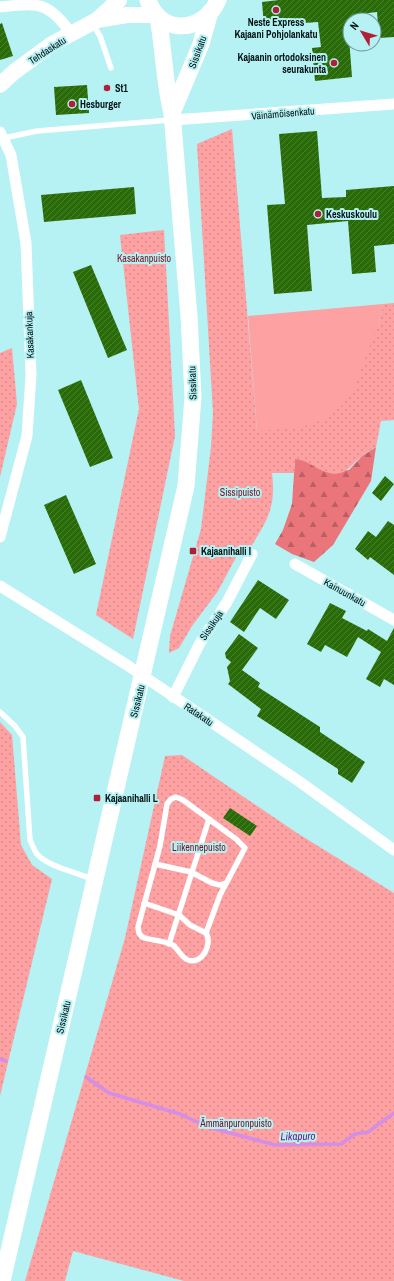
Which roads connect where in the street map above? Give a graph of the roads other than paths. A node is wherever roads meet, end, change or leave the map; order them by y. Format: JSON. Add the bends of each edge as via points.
{"nodes":[{"id":1,"x":119,"y":0,"type":"edge"},
{"id":2,"x":148,"y":0,"type":"edge"},
{"id":3,"x":214,"y":6,"type":"edge"},
{"id":4,"x":0,"y":7,"type":"edge"},
{"id":5,"x":157,"y":17,"type":"junction"},
{"id":6,"x":95,"y":21,"type":"junction"},
{"id":7,"x":72,"y":34,"type":"junction"},
{"id":8,"x":111,"y":68,"type":"dead end"},
{"id":9,"x":0,"y":85,"type":"edge"},
{"id":10,"x":394,"y":104,"type":"edge"},
{"id":11,"x":172,"y":116,"type":"junction"},
{"id":12,"x":2,"y":136,"type":"edge"},
{"id":13,"x":0,"y":537,"type":"edge"},
{"id":14,"x":252,"y":554,"type":"dead end"},
{"id":15,"x":295,"y":564,"type":"dead end"},
{"id":16,"x":0,"y":586,"type":"edge"},
{"id":17,"x":394,"y":620,"type":"edge"},
{"id":18,"x":143,"y":676,"type":"junction"},
{"id":19,"x":173,"y":697,"type":"junction"},
{"id":20,"x":0,"y":712,"type":"edge"},
{"id":21,"x":209,"y":819,"type":"junction"},
{"id":22,"x":394,"y":850,"type":"edge"},
{"id":23,"x":155,"y":864,"type":"junction"},
{"id":24,"x":191,"y":872,"type":"junction"},
{"id":25,"x":94,"y":880,"type":"junction"},
{"id":26,"x":226,"y":883,"type":"junction"},
{"id":27,"x":144,"y":903,"type":"junction"},
{"id":28,"x":179,"y":915,"type":"junction"},
{"id":29,"x":206,"y":933,"type":"junction"},
{"id":30,"x":169,"y":944,"type":"junction"},
{"id":31,"x":2,"y":1281,"type":"edge"}],
"edges":[{"from":1,"to":6,"type":"street","name":"Tehdaskatu"},
{"from":2,"to":5,"type":"main road","name":"Sissikatu"},
{"from":3,"to":5,"type":"main road","via":[[201,20],[186,26],[172,25]]},
{"from":3,"to":11,"type":"main road","name":"Sissikatu"},
{"from":4,"to":7,"type":"street","via":[[43,6],[54,11]]},
{"from":5,"to":6,"type":"street","name":"Tehdaskatu","via":[[127,15]]},
{"from":5,"to":11,"type":"main road","name":"Sissikatu"},
{"from":6,"to":7,"type":"street","name":"Tehdaskatu"},
{"from":6,"to":8,"type":"lane"},
{"from":7,"to":9,"type":"street","name":"Tehdaskatu","via":[[52,44]]},
{"from":10,"to":11,"type":"street","name":"Väinämöisenkatu","via":[[243,116]]},
{"from":11,"to":12,"type":"lane"},
{"from":11,"to":18,"type":"main road","name":"Sissikatu","via":[[189,316],[193,397],[191,440],[185,493]]},
{"from":12,"to":13,"type":"street","name":"Kasakankuja","via":[[11,155],[26,243],[31,375],[27,436]]},
{"from":14,"to":19,"type":"street","name":"Sissikuja","via":[[227,602],[200,642]]},
{"from":15,"to":17,"type":"street","name":"Kainuunkatu"},
{"from":16,"to":18,"type":"street","name":"Ratakatu"},
{"from":18,"to":19,"type":"street","name":"Ratakatu"},
{"from":18,"to":25,"type":"main road","name":"Sissikatu"},
{"from":19,"to":22,"type":"street","name":"Ratakatu","via":[[300,782]]},
{"from":20,"to":25,"type":"lane","via":[[23,737],[30,840],[37,854],[54,866]]},
{"from":21,"to":23,"type":"lane","via":[[182,800],[171,799],[167,804]]},
{"from":21,"to":24,"type":"lane"},
{"from":21,"to":26,"type":"lane","via":[[244,848]]},
{"from":23,"to":24,"type":"lane"},
{"from":23,"to":27,"type":"lane"},
{"from":24,"to":26,"type":"lane","via":[[212,883]]},
{"from":24,"to":28,"type":"lane"},
{"from":25,"to":31,"type":"main road","name":"Sissikatu"},
{"from":26,"to":29,"type":"lane"},
{"from":27,"to":28,"type":"lane"},
{"from":27,"to":30,"type":"lane","via":[[139,934],[146,939]]},
{"from":28,"to":29,"type":"lane","via":[[190,925]]},
{"from":28,"to":30,"type":"lane"},
{"from":29,"to":30,"type":"lane","via":[[209,940],[207,950],[199,959],[193,961],[187,960],[178,949]]}]}
